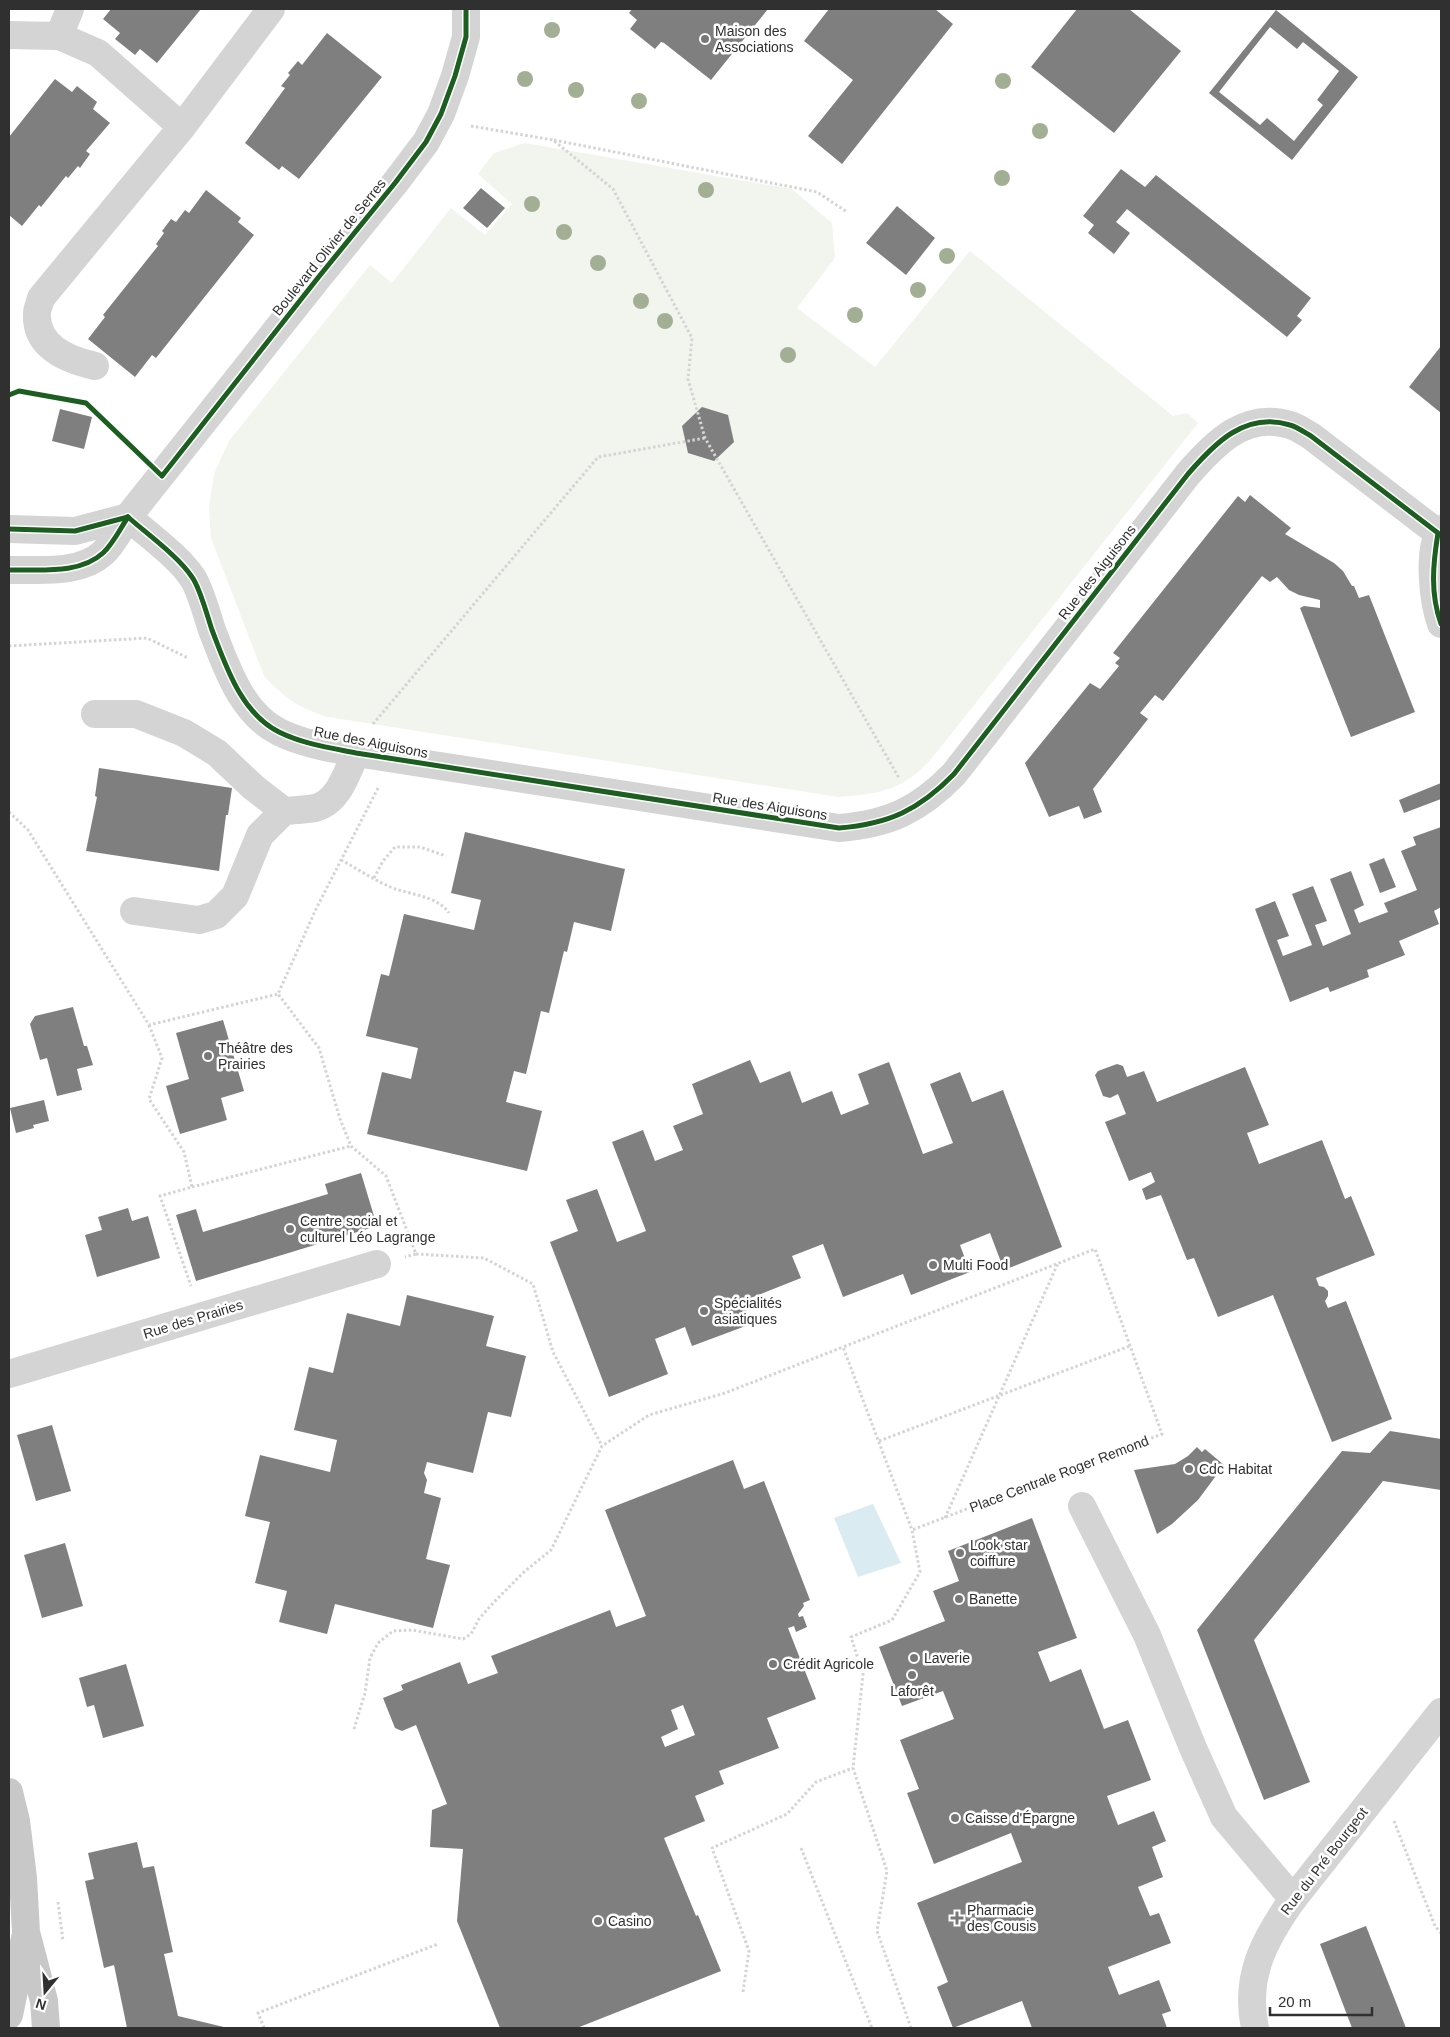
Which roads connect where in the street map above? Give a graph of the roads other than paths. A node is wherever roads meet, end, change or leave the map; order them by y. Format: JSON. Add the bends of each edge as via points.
{"nodes":[{"id":1,"x":70,"y":9,"type":"edge"},
{"id":2,"x":271,"y":9,"type":"edge"},
{"id":3,"x":466,"y":9,"type":"edge"},
{"id":4,"x":9,"y":36,"type":"edge"},
{"id":5,"x":59,"y":36,"type":"junction"},
{"id":6,"x":182,"y":127,"type":"junction"},
{"id":7,"x":95,"y":366,"type":"dead end"},
{"id":8,"x":128,"y":517,"type":"junction"},
{"id":9,"x":9,"y":529,"type":"edge"},
{"id":10,"x":1440,"y":531,"type":"edge"},
{"id":11,"x":9,"y":570,"type":"edge"},
{"id":12,"x":1441,"y":624,"type":"edge"},
{"id":13,"x":94,"y":714,"type":"dead end"},
{"id":14,"x":356,"y":753,"type":"junction"},
{"id":15,"x":284,"y":811,"type":"junction"},
{"id":16,"x":134,"y":911,"type":"dead end"},
{"id":17,"x":376,"y":1264,"type":"road end"},
{"id":18,"x":9,"y":1374,"type":"edge"},
{"id":19,"x":1082,"y":1506,"type":"dead end"},
{"id":20,"x":1441,"y":1712,"type":"edge"},
{"id":21,"x":9,"y":1792,"type":"edge"},
{"id":22,"x":1293,"y":1899,"type":"junction"},
{"id":23,"x":26,"y":1932,"type":"junction"},
{"id":24,"x":9,"y":2015,"type":"edge"},
{"id":25,"x":46,"y":2028,"type":"edge"},
{"id":26,"x":1255,"y":2028,"type":"edge"}],
"edges":[{"from":1,"to":5,"type":"street"},
{"from":2,"to":6,"type":"street"},
{"from":3,"to":8,"type":"street","name":"Boulevard Olivier de Serres","via":[[466,37],[455,76],[426,142]]},
{"from":4,"to":5,"type":"street"},
{"from":5,"to":6,"type":"street","via":[[98,53]]},
{"from":6,"to":7,"type":"street","via":[[41,298],[37,314],[40,333],[63,357]]},
{"from":8,"to":9,"type":"street","via":[[75,531]]},
{"from":8,"to":11,"type":"street","name":"Boulevard Olivier de Serres","via":[[105,552],[90,564],[63,569]]},
{"from":8,"to":14,"type":"street","name":"Rue des Aiguisons","via":[[192,577],[237,689],[254,713],[278,732]]},
{"from":10,"to":12,"type":"street","via":[[1433,560],[1432,589]]},
{"from":10,"to":14,"type":"street","name":"Rue des Aiguisons","via":[[1291,425],[1273,421],[1257,423],[1228,434],[1188,474],[954,774],[915,806],[892,819],[866,826],[839,828]]},
{"from":13,"to":15,"type":"street","via":[[136,714],[184,733],[217,753]]},
{"from":14,"to":15,"type":"street","via":[[330,801],[316,808]]},
{"from":15,"to":16,"type":"street","via":[[260,835],[235,896],[216,915],[199,920]]},
{"from":17,"to":18,"type":"street","name":"Rue des Prairies"},
{"from":19,"to":22,"type":"street","via":[[1147,1635],[1192,1748],[1224,1817]]},
{"from":20,"to":22,"type":"street","name":"Rue du Pré Bourgeot"},
{"from":21,"to":23,"type":"main road","via":[[23,1878]]},
{"from":22,"to":26,"type":"street","name":"Rue du Pré Bourgeot","via":[[1271,1930],[1259,1956],[1251,2010]]},
{"from":23,"to":24,"type":"main road"},
{"from":23,"to":25,"type":"main road","via":[[44,2001]]}]}
